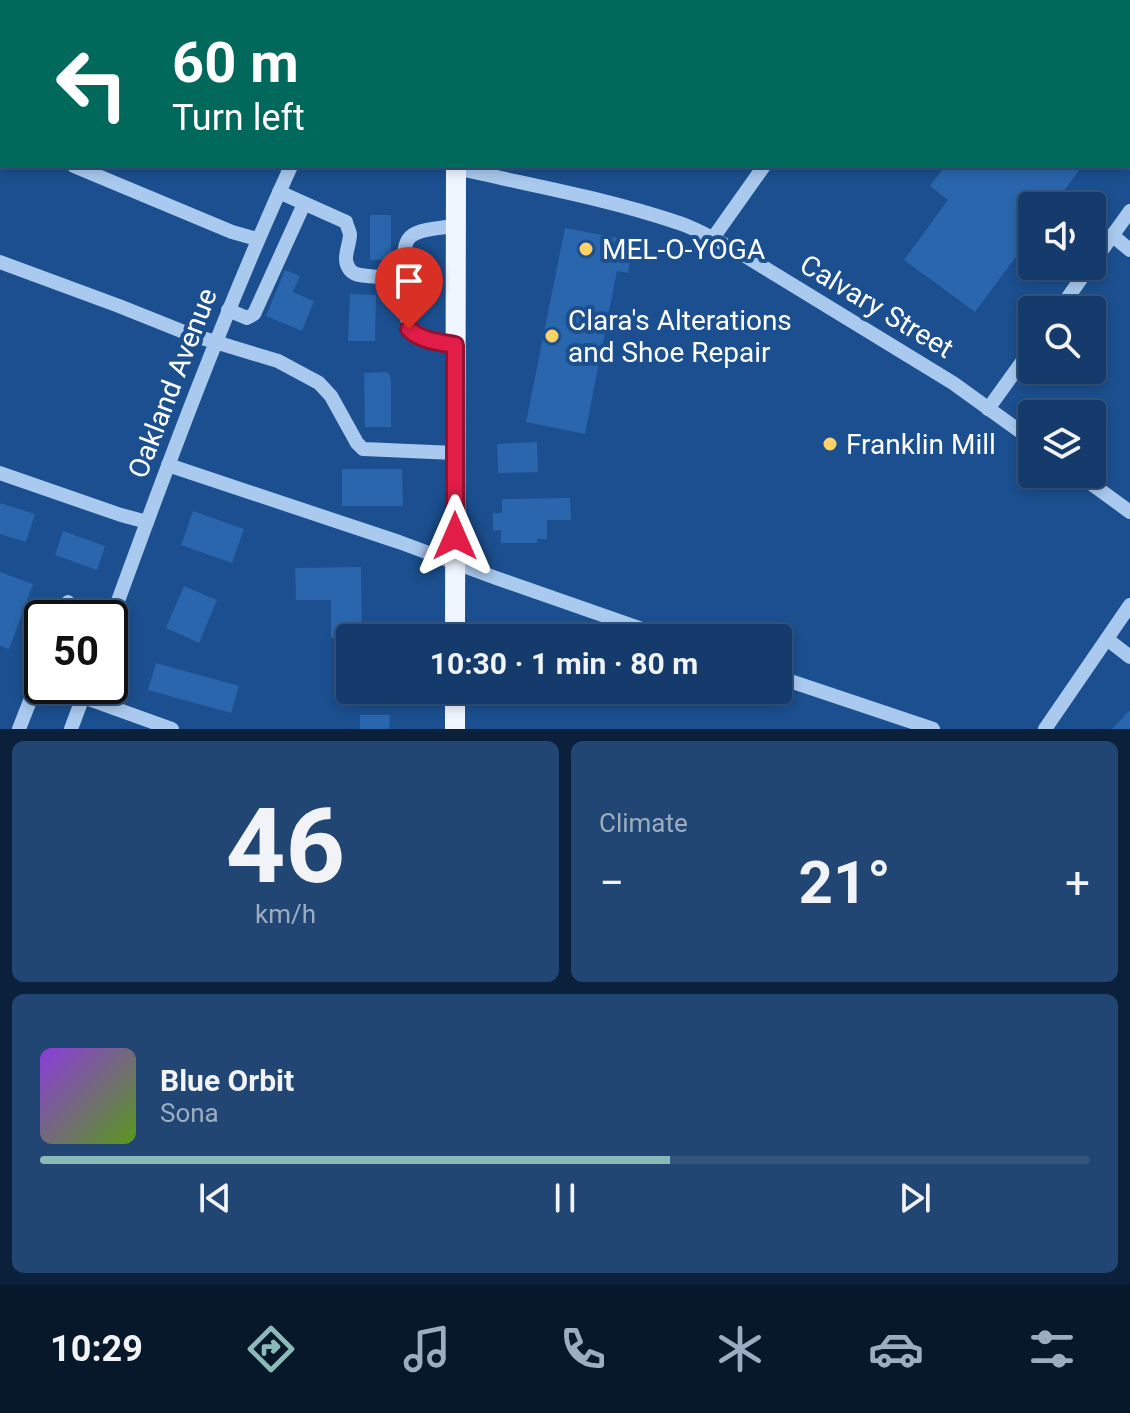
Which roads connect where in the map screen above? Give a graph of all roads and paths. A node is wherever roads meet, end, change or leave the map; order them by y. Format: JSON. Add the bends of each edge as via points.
{"nodes":[{"id":1,"x":79,"y":168,"type":"edge"},
{"id":2,"x":290,"y":168,"type":"edge"},
{"id":3,"x":456,"y":168,"type":"edge"},
{"id":4,"x":460,"y":168,"type":"edge"},
{"id":5,"x":763,"y":168,"type":"edge"},
{"id":6,"x":279,"y":192,"type":"junction"},
{"id":7,"x":304,"y":204,"type":"junction"},
{"id":8,"x":1130,"y":211,"type":"edge"},
{"id":9,"x":456,"y":226,"type":"junction"},
{"id":10,"x":1112,"y":235,"type":"junction"},
{"id":11,"x":713,"y":238,"type":"junction"},
{"id":12,"x":256,"y":244,"type":"junction"},
{"id":13,"x":1106,"y":244,"type":"edge"},
{"id":14,"x":1130,"y":250,"type":"edge"},
{"id":15,"x":279,"y":260,"type":"junction"},
{"id":16,"x":0,"y":262,"type":"edge"},
{"id":17,"x":404,"y":291,"type":"junction"},
{"id":18,"x":228,"y":310,"type":"junction"},
{"id":19,"x":215,"y":341,"type":"junction"},
{"id":20,"x":455,"y":345,"type":"junction"},
{"id":21,"x":1018,"y":367,"type":"edge"},
{"id":22,"x":988,"y":409,"type":"junction"},
{"id":23,"x":1018,"y":430,"type":"edge"},
{"id":24,"x":455,"y":453,"type":"junction"},
{"id":25,"x":168,"y":465,"type":"junction"},
{"id":26,"x":0,"y":473,"type":"edge"},
{"id":27,"x":1097,"y":488,"type":"edge"},
{"id":28,"x":1130,"y":512,"type":"edge"},
{"id":29,"x":147,"y":522,"type":"junction"},
{"id":30,"x":455,"y":563,"type":"junction"},
{"id":31,"x":118,"y":600,"type":"edge"},
{"id":32,"x":1130,"y":605,"type":"edge"},
{"id":33,"x":455,"y":624,"type":"edge"},
{"id":34,"x":628,"y":624,"type":"edge"},
{"id":35,"x":1107,"y":639,"type":"junction"},
{"id":36,"x":1130,"y":657,"type":"edge"},
{"id":37,"x":792,"y":682,"type":"edge"},
{"id":38,"x":29,"y":704,"type":"edge"},
{"id":39,"x":80,"y":704,"type":"edge"},
{"id":40,"x":113,"y":704,"type":"edge"},
{"id":41,"x":455,"y":704,"type":"edge"},
{"id":42,"x":19,"y":729,"type":"edge"},
{"id":43,"x":71,"y":729,"type":"edge"},
{"id":44,"x":172,"y":729,"type":"edge"},
{"id":45,"x":455,"y":729,"type":"edge"},
{"id":46,"x":933,"y":729,"type":"edge"},
{"id":47,"x":1045,"y":729,"type":"edge"}],
"edges":[{"from":1,"to":12,"type":"street"},
{"from":2,"to":6,"type":"street","name":"Oakland Avenue"},
{"from":3,"to":9,"type":"main road"},
{"from":4,"to":11,"type":"street","name":"Calvary Street","via":[[679,222]]},
{"from":5,"to":11,"type":"street"},
{"from":6,"to":7,"type":"street"},
{"from":6,"to":12,"type":"street","name":"Oakland Avenue"},
{"from":7,"to":15,"type":"street"},
{"from":7,"to":17,"type":"street","via":[[346,222],[346,259],[354,274],[389,278]]},
{"from":8,"to":10,"type":"street"},
{"from":9,"to":17,"type":"street","via":[[410,235],[405,242]]},
{"from":9,"to":20,"type":"main road"},
{"from":10,"to":13,"type":"street"},
{"from":10,"to":14,"type":"street"},
{"from":11,"to":22,"type":"street","name":"Calvary Street"},
{"from":12,"to":15,"type":"street"},
{"from":12,"to":18,"type":"street","name":"Oakland Avenue"},
{"from":15,"to":18,"type":"street","via":[[251,317]]},
{"from":16,"to":19,"type":"street"},
{"from":17,"to":20,"type":"street","via":[[409,329]]},
{"from":18,"to":19,"type":"street","name":"Oakland Avenue"},
{"from":19,"to":24,"type":"street","via":[[278,361],[319,383],[363,449]]},
{"from":19,"to":25,"type":"street","name":"Oakland Avenue"},
{"from":20,"to":24,"type":"main road"},
{"from":21,"to":22,"type":"street"},
{"from":22,"to":23,"type":"street","name":"Calvary Street"},
{"from":24,"to":30,"type":"main road"},
{"from":25,"to":29,"type":"street","name":"Oakland Avenue"},
{"from":25,"to":30,"type":"street"},
{"from":26,"to":29,"type":"street"},
{"from":27,"to":28,"type":"street"},
{"from":29,"to":31,"type":"street","name":"Oakland Avenue"},
{"from":30,"to":33,"type":"main road"},
{"from":30,"to":34,"type":"street"},
{"from":32,"to":35,"type":"street"},
{"from":35,"to":36,"type":"street"},
{"from":35,"to":47,"type":"street"},
{"from":37,"to":46,"type":"street"},
{"from":38,"to":42,"type":"street"},
{"from":39,"to":43,"type":"street"},
{"from":40,"to":44,"type":"street"},
{"from":41,"to":45,"type":"main road"}]}
